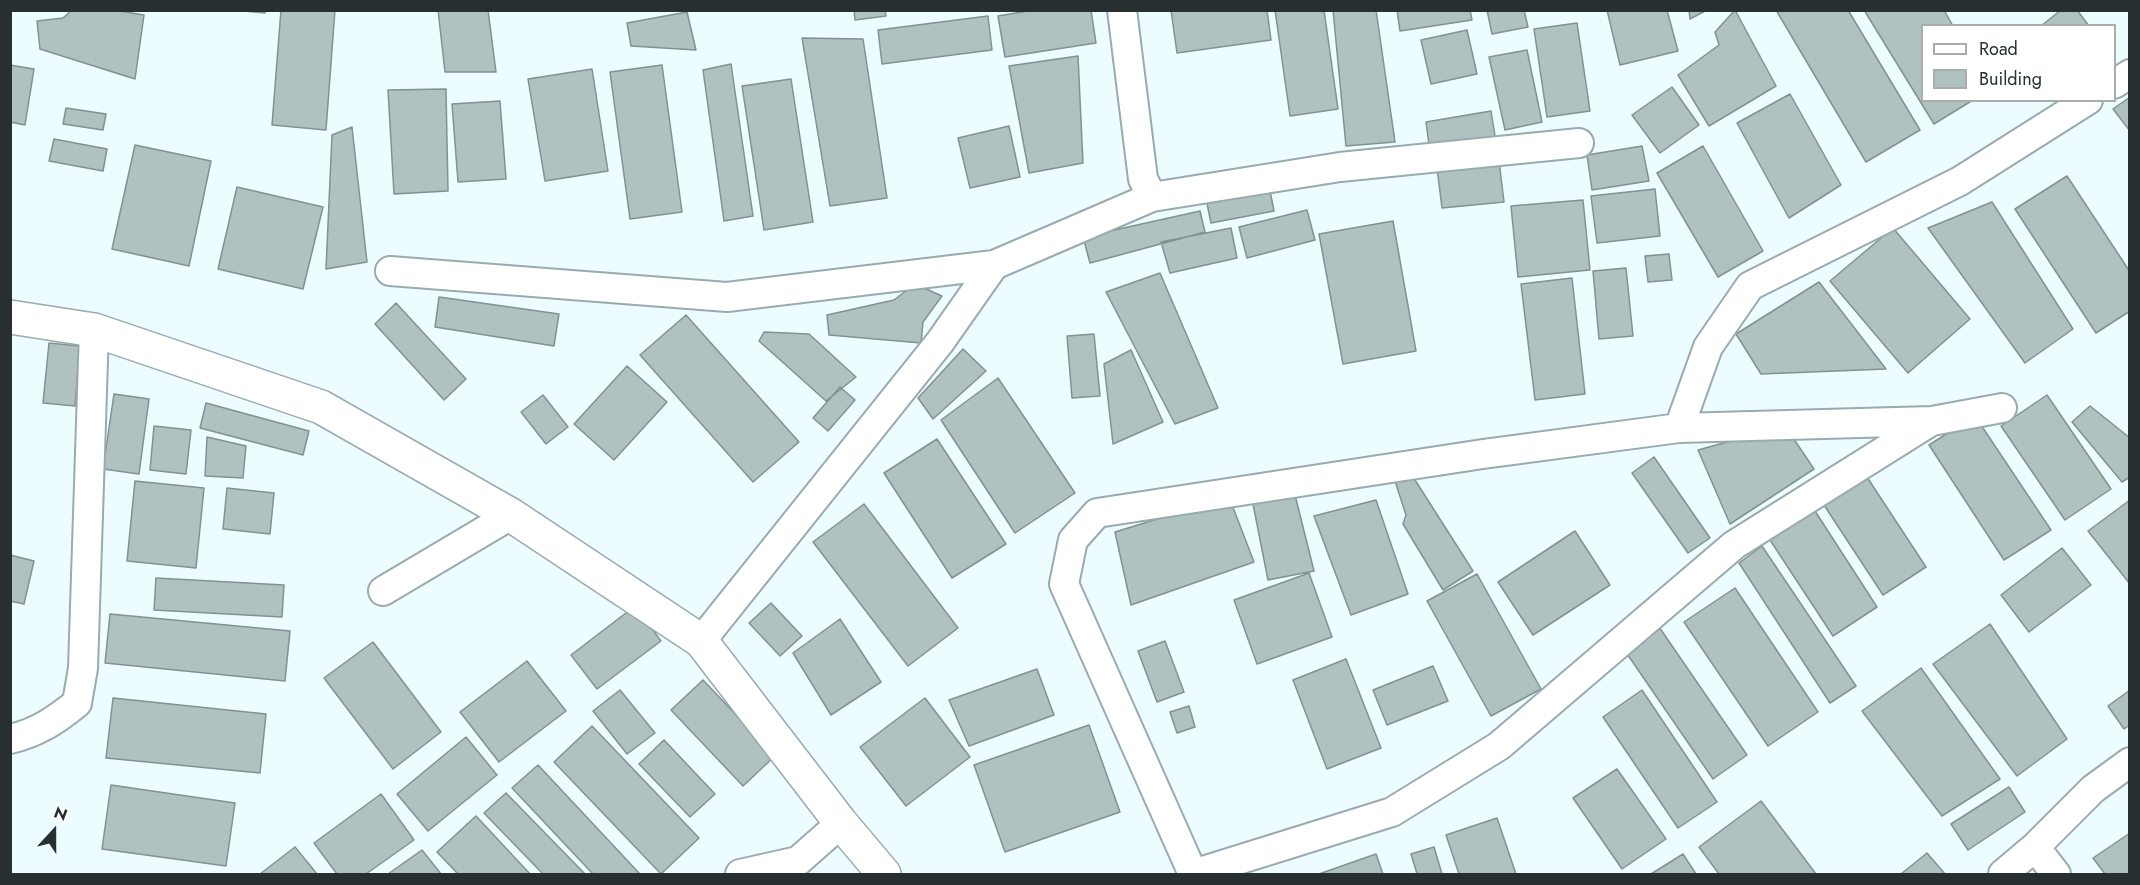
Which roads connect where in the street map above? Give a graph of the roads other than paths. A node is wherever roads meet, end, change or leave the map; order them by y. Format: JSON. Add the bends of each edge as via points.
{"nodes":[{"id":1,"x":1122,"y":10,"type":"edge"},
{"id":2,"x":2130,"y":74,"type":"edge"},
{"id":3,"x":2116,"y":83,"type":"edge"},
{"id":4,"x":2085,"y":102,"type":"edge"},
{"id":5,"x":1579,"y":143,"type":"dead end"},
{"id":6,"x":1152,"y":197,"type":"junction"},
{"id":7,"x":994,"y":265,"type":"junction"},
{"id":8,"x":390,"y":271,"type":"dead end"},
{"id":9,"x":10,"y":317,"type":"edge"},
{"id":10,"x":94,"y":330,"type":"junction"},
{"id":11,"x":2002,"y":408,"type":"dead end"},
{"id":12,"x":1932,"y":421,"type":"junction"},
{"id":13,"x":1678,"y":428,"type":"junction"},
{"id":14,"x":511,"y":515,"type":"junction"},
{"id":15,"x":383,"y":591,"type":"dead end"},
{"id":16,"x":700,"y":641,"type":"junction"},
{"id":17,"x":10,"y":739,"type":"edge"},
{"id":18,"x":2130,"y":762,"type":"edge"},
{"id":19,"x":841,"y":823,"type":"junction"},
{"id":20,"x":2035,"y":847,"type":"junction"},
{"id":21,"x":796,"y":868,"type":"edge"},
{"id":22,"x":740,"y":874,"type":"edge"},
{"id":23,"x":884,"y":874,"type":"edge"},
{"id":24,"x":1193,"y":874,"type":"edge"},
{"id":25,"x":2003,"y":874,"type":"edge"},
{"id":26,"x":2056,"y":874,"type":"edge"}],
"edges":[{"from":1,"to":6,"type":"street","via":[[1143,179]]},
{"from":2,"to":3,"type":"street"},
{"from":4,"to":13,"type":"street","via":[[1960,181],[1750,286],[1708,347]]},
{"from":5,"to":6,"type":"street","via":[[1340,167]]},
{"from":6,"to":7,"type":"street"},
{"from":7,"to":8,"type":"street","via":[[727,297]]},
{"from":7,"to":16,"type":"street","via":[[940,342]]},
{"from":9,"to":10,"type":"street"},
{"from":10,"to":14,"type":"street","via":[[321,406]]},
{"from":10,"to":17,"type":"street","via":[[83,668],[77,703],[30,735]]},
{"from":11,"to":12,"type":"street"},
{"from":12,"to":13,"type":"street"},
{"from":12,"to":24,"type":"street","via":[[1734,545],[1499,746],[1392,812]]},
{"from":13,"to":24,"type":"street","via":[[1097,513],[1072,540],[1064,584]]},
{"from":14,"to":15,"type":"street"},
{"from":14,"to":16,"type":"street"},
{"from":16,"to":19,"type":"street"},
{"from":18,"to":20,"type":"street","via":[[2093,789]]},
{"from":19,"to":21,"type":"street"},
{"from":19,"to":23,"type":"street"},
{"from":20,"to":25,"type":"street"},
{"from":20,"to":26,"type":"street"},
{"from":21,"to":22,"type":"street"}]}
